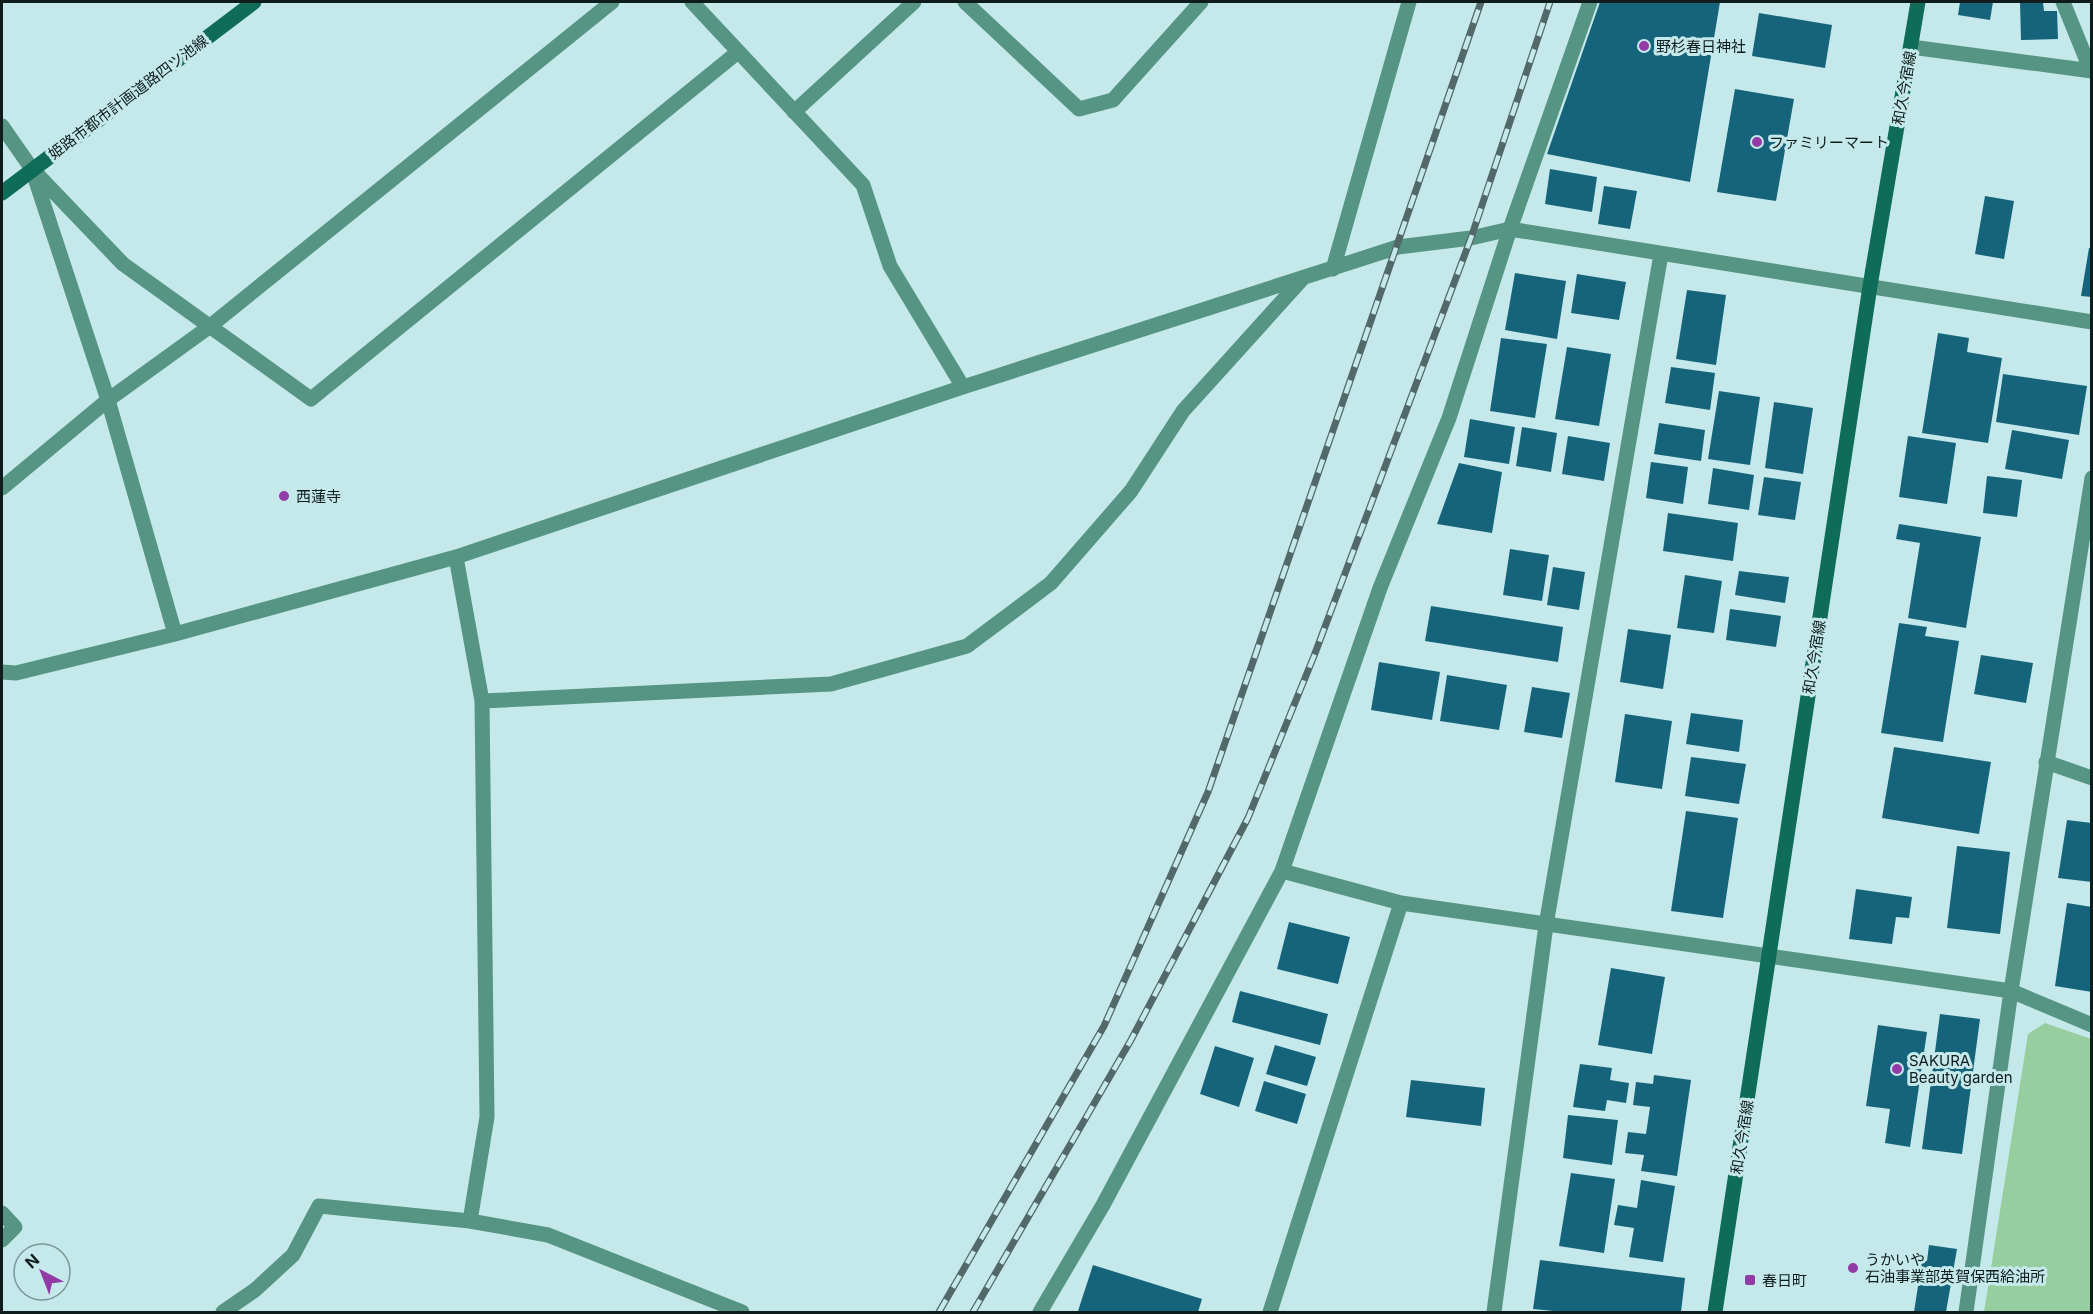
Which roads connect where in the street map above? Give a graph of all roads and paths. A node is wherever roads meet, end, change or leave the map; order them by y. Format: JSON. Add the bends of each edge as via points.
{"nodes":[{"id":1,"x":254,"y":2,"type":"edge"},
{"id":2,"x":612,"y":2,"type":"edge"},
{"id":3,"x":692,"y":2,"type":"edge"},
{"id":4,"x":914,"y":2,"type":"edge"},
{"id":5,"x":965,"y":2,"type":"edge"},
{"id":6,"x":1201,"y":2,"type":"edge"},
{"id":7,"x":1409,"y":2,"type":"edge"},
{"id":8,"x":1590,"y":2,"type":"edge"},
{"id":9,"x":1918,"y":2,"type":"edge"},
{"id":10,"x":2063,"y":2,"type":"edge"},
{"id":11,"x":1911,"y":47,"type":"junction"},
{"id":12,"x":738,"y":52,"type":"junction"},
{"id":13,"x":2091,"y":71,"type":"edge"},
{"id":14,"x":794,"y":112,"type":"junction"},
{"id":15,"x":2,"y":126,"type":"edge"},
{"id":16,"x":33,"y":170,"type":"junction"},
{"id":17,"x":2,"y":193,"type":"edge"},
{"id":18,"x":1510,"y":229,"type":"junction"},
{"id":19,"x":1661,"y":254,"type":"junction"},
{"id":20,"x":1333,"y":269,"type":"junction"},
{"id":21,"x":1304,"y":276,"type":"junction"},
{"id":22,"x":1870,"y":286,"type":"junction"},
{"id":23,"x":2091,"y":322,"type":"edge"},
{"id":24,"x":209,"y":327,"type":"junction"},
{"id":25,"x":963,"y":387,"type":"junction"},
{"id":26,"x":108,"y":400,"type":"junction"},
{"id":27,"x":2091,"y":478,"type":"edge"},
{"id":28,"x":2,"y":488,"type":"edge"},
{"id":29,"x":456,"y":557,"type":"junction"},
{"id":30,"x":2084,"y":557,"type":"edge"},
{"id":31,"x":175,"y":634,"type":"junction"},
{"id":32,"x":2,"y":672,"type":"edge"},
{"id":33,"x":482,"y":701,"type":"junction"},
{"id":34,"x":2046,"y":762,"type":"junction"},
{"id":35,"x":2091,"y":778,"type":"edge"},
{"id":36,"x":1282,"y":871,"type":"junction"},
{"id":37,"x":1401,"y":903,"type":"junction"},
{"id":38,"x":1546,"y":925,"type":"junction"},
{"id":39,"x":1769,"y":956,"type":"junction"},
{"id":40,"x":2011,"y":991,"type":"junction"},
{"id":41,"x":2091,"y":1025,"type":"edge"},
{"id":42,"x":2,"y":1213,"type":"edge"},
{"id":43,"x":471,"y":1221,"type":"junction"},
{"id":44,"x":2,"y":1240,"type":"edge"},
{"id":45,"x":223,"y":1312,"type":"edge"},
{"id":46,"x":742,"y":1312,"type":"edge"},
{"id":47,"x":1040,"y":1312,"type":"edge"},
{"id":48,"x":1270,"y":1312,"type":"edge"},
{"id":49,"x":1494,"y":1312,"type":"edge"},
{"id":50,"x":1715,"y":1312,"type":"edge"},
{"id":51,"x":1966,"y":1312,"type":"edge"}],
"edges":[{"from":1,"to":16,"type":"main road","name":"姫路市都市計画道路四ツ池線"},
{"from":2,"to":24,"type":"street"},
{"from":3,"to":12,"type":"street"},
{"from":4,"to":14,"type":"street"},
{"from":5,"to":6,"type":"street","via":[[1078,108],[1113,100]]},
{"from":7,"to":20,"type":"street"},
{"from":8,"to":18,"type":"street"},
{"from":9,"to":11,"type":"main road","name":"和久今宿線"},
{"from":10,"to":13,"type":"street"},
{"from":11,"to":13,"type":"street"},
{"from":11,"to":22,"type":"main road","name":"和久今宿線"},
{"from":12,"to":14,"type":"street"},
{"from":12,"to":24,"type":"street","via":[[311,399]]},
{"from":14,"to":25,"type":"street","via":[[863,185],[890,266]]},
{"from":15,"to":16,"type":"street"},
{"from":16,"to":17,"type":"main road","name":"姫路市都市計画道路四ツ池線"},
{"from":16,"to":24,"type":"street","via":[[123,264]]},
{"from":16,"to":26,"type":"street"},
{"from":18,"to":19,"type":"street"},
{"from":18,"to":20,"type":"street","via":[[1398,247]]},
{"from":18,"to":36,"type":"street","via":[[1449,418],[1380,588]]},
{"from":19,"to":22,"type":"street"},
{"from":19,"to":38,"type":"street"},
{"from":20,"to":21,"type":"street"},
{"from":21,"to":25,"type":"street"},
{"from":21,"to":33,"type":"street","via":[[1183,411],[1131,491],[1051,583],[967,646],[831,684]]},
{"from":22,"to":23,"type":"street"},
{"from":22,"to":39,"type":"main road","name":"和久今宿線"},
{"from":24,"to":26,"type":"street"},
{"from":25,"to":29,"type":"street"},
{"from":26,"to":28,"type":"street"},
{"from":26,"to":31,"type":"street"},
{"from":27,"to":30,"type":"street"},
{"from":29,"to":31,"type":"street"},
{"from":29,"to":33,"type":"street"},
{"from":30,"to":34,"type":"street"},
{"from":31,"to":32,"type":"street","via":[[16,673]]},
{"from":33,"to":43,"type":"street","via":[[487,1117]]},
{"from":34,"to":35,"type":"street"},
{"from":34,"to":40,"type":"street"},
{"from":36,"to":37,"type":"street"},
{"from":36,"to":47,"type":"street","via":[[1109,1195]]},
{"from":37,"to":38,"type":"street"},
{"from":37,"to":48,"type":"street"},
{"from":38,"to":39,"type":"street"},
{"from":38,"to":49,"type":"street"},
{"from":39,"to":40,"type":"street"},
{"from":39,"to":50,"type":"main road","name":"和久今宿線"},
{"from":40,"to":41,"type":"street"},
{"from":40,"to":51,"type":"street"},
{"from":42,"to":44,"type":"street","via":[[15,1227]]},
{"from":43,"to":45,"type":"street","via":[[319,1206],[293,1255],[255,1290]]},
{"from":43,"to":46,"type":"street","via":[[548,1235]]}]}
